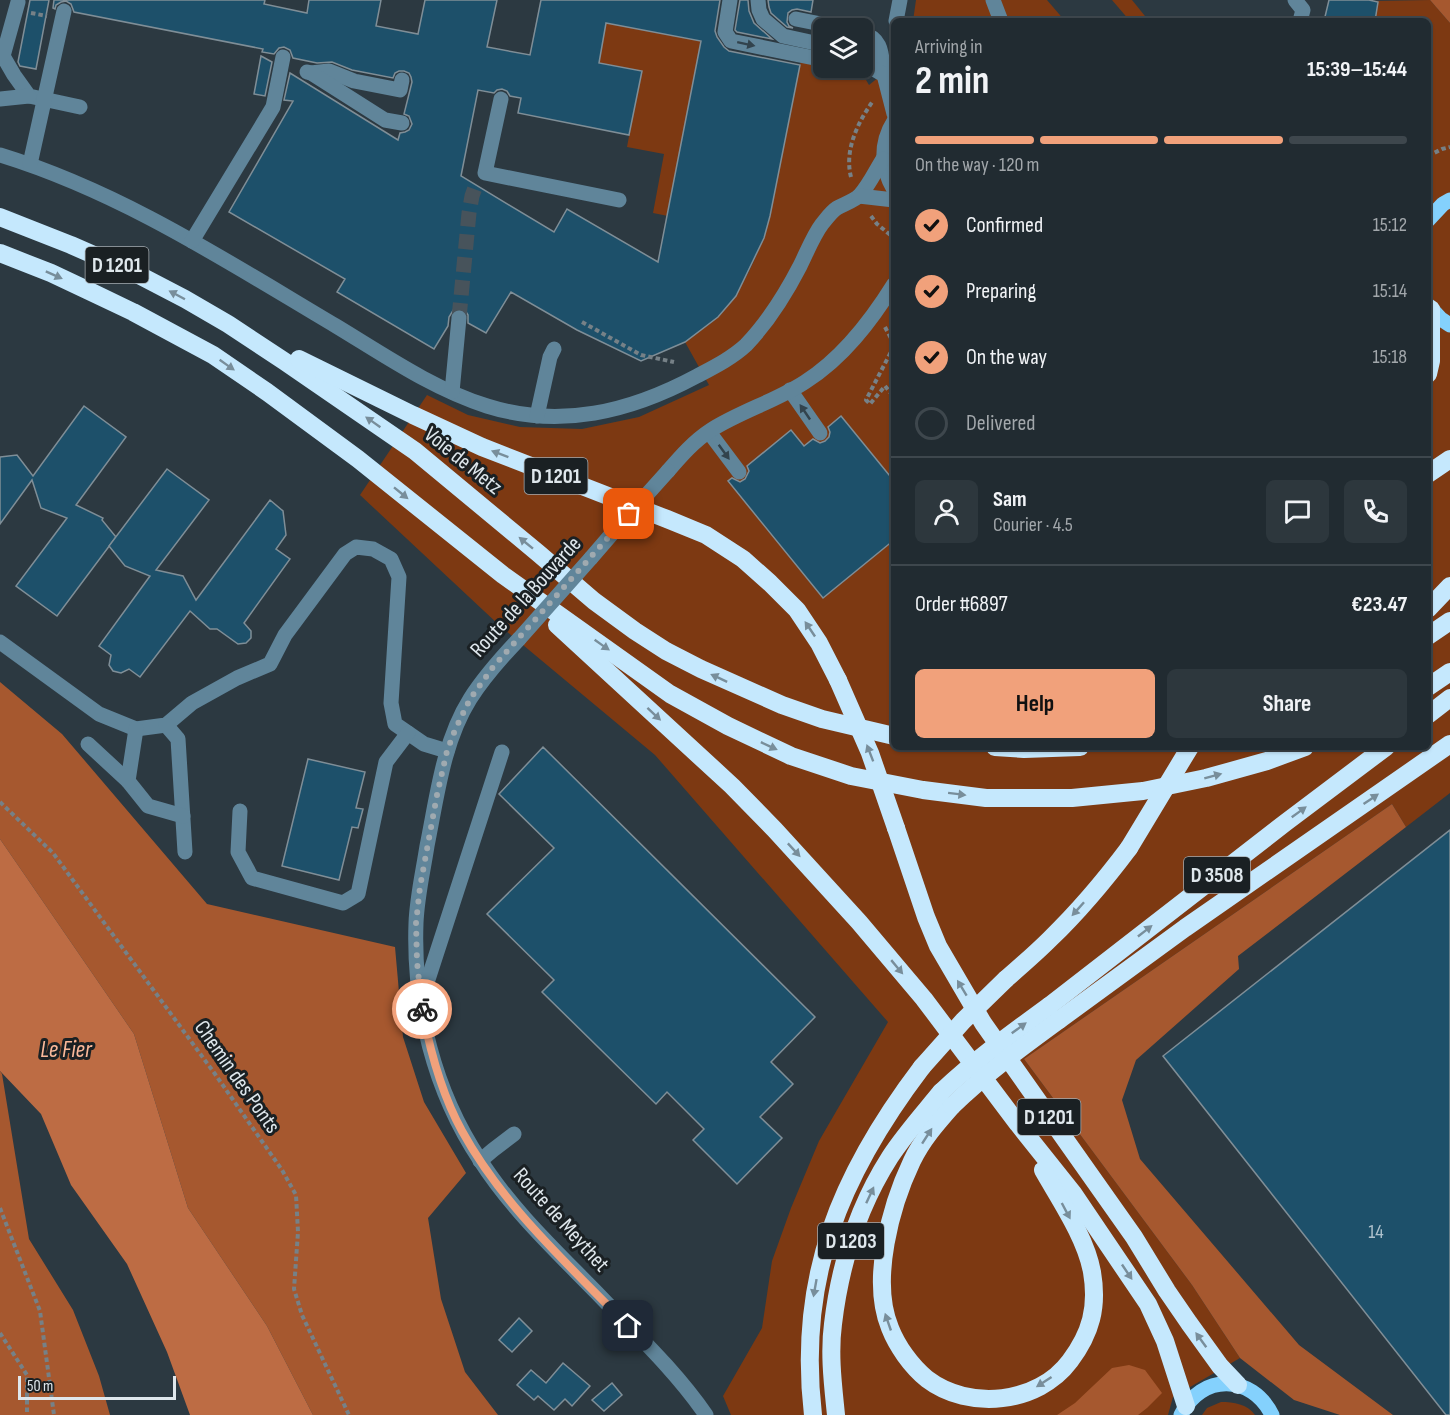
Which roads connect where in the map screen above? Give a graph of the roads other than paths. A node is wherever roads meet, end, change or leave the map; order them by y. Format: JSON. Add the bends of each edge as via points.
{"nodes":[{"id":1,"x":730,"y":0,"type":"edge"},
{"id":2,"x":758,"y":0,"type":"edge"},
{"id":3,"x":993,"y":0,"type":"edge"},
{"id":4,"x":1296,"y":0,"type":"edge"},
{"id":5,"x":899,"y":2,"type":"edge"},
{"id":6,"x":17,"y":6,"type":"road end"},
{"id":7,"x":63,"y":15,"type":"road end"},
{"id":8,"x":896,"y":18,"type":"edge"},
{"id":9,"x":999,"y":18,"type":"edge"},
{"id":10,"x":1301,"y":18,"type":"edge"},
{"id":11,"x":795,"y":19,"type":"dead end"},
{"id":12,"x":813,"y":23,"type":"edge"},
{"id":13,"x":873,"y":37,"type":"edge"},
{"id":14,"x":813,"y":43,"type":"edge"},
{"id":15,"x":2,"y":56,"type":"edge"},
{"id":16,"x":813,"y":58,"type":"edge"},
{"id":17,"x":305,"y":72,"type":"junction"},
{"id":18,"x":873,"y":72,"type":"edge"},
{"id":19,"x":402,"y":80,"type":"dead end"},
{"id":20,"x":885,"y":82,"type":"junction"},
{"id":21,"x":29,"y":96,"type":"junction"},
{"id":22,"x":0,"y":99,"type":"edge"},
{"id":23,"x":45,"y":99,"type":"junction"},
{"id":24,"x":501,"y":99,"type":"dead end"},
{"id":25,"x":891,"y":103,"type":"edge"},
{"id":26,"x":80,"y":107,"type":"dead end"},
{"id":27,"x":402,"y":123,"type":"dead end"},
{"id":28,"x":891,"y":127,"type":"edge"},
{"id":29,"x":0,"y":155,"type":"edge"},
{"id":30,"x":883,"y":159,"type":"junction"},
{"id":31,"x":30,"y":164,"type":"junction"},
{"id":32,"x":891,"y":184,"type":"edge"},
{"id":33,"x":859,"y":196,"type":"junction"},
{"id":34,"x":619,"y":200,"type":"dead end"},
{"id":35,"x":891,"y":200,"type":"edge"},
{"id":36,"x":1450,"y":200,"type":"edge"},
{"id":37,"x":1431,"y":216,"type":"edge"},
{"id":38,"x":0,"y":217,"type":"edge"},
{"id":39,"x":192,"y":241,"type":"junction"},
{"id":40,"x":0,"y":253,"type":"edge"},
{"id":41,"x":891,"y":289,"type":"edge"},
{"id":42,"x":1431,"y":309,"type":"edge"},
{"id":43,"x":459,"y":318,"type":"tunnel mouth"},
{"id":44,"x":228,"y":324,"type":"junction"},
{"id":45,"x":1450,"y":325,"type":"edge"},
{"id":46,"x":554,"y":349,"type":"dead end"},
{"id":47,"x":790,"y":390,"type":"junction"},
{"id":48,"x":452,"y":392,"type":"junction"},
{"id":49,"x":537,"y":416,"type":"junction"},
{"id":50,"x":709,"y":432,"type":"junction"},
{"id":51,"x":820,"y":433,"type":"dead end"},
{"id":52,"x":1450,"y":459,"type":"edge"},
{"id":53,"x":739,"y":472,"type":"dead end"},
{"id":54,"x":1431,"y":472,"type":"edge"},
{"id":55,"x":503,"y":575,"type":"junction"},
{"id":56,"x":1450,"y":586,"type":"edge"},
{"id":57,"x":1431,"y":606,"type":"edge"},
{"id":58,"x":1450,"y":621,"type":"edge"},
{"id":59,"x":1431,"y":634,"type":"edge"},
{"id":60,"x":0,"y":642,"type":"edge"},
{"id":61,"x":1450,"y":672,"type":"edge"},
{"id":62,"x":1431,"y":685,"type":"edge"},
{"id":63,"x":1450,"y":698,"type":"edge"},
{"id":64,"x":1431,"y":713,"type":"edge"},
{"id":65,"x":165,"y":725,"type":"junction"},
{"id":66,"x":136,"y":729,"type":"junction"},
{"id":67,"x":408,"y":733,"type":"junction"},
{"id":68,"x":891,"y":735,"type":"edge"},
{"id":69,"x":88,"y":744,"type":"dead end"},
{"id":70,"x":1450,"y":744,"type":"edge"},
{"id":71,"x":1181,"y":750,"type":"edge"},
{"id":72,"x":1188,"y":750,"type":"edge"},
{"id":73,"x":1297,"y":750,"type":"edge"},
{"id":74,"x":1382,"y":750,"type":"edge"},
{"id":75,"x":447,"y":751,"type":"junction"},
{"id":76,"x":502,"y":752,"type":"dead end"},
{"id":77,"x":128,"y":781,"type":"junction"},
{"id":78,"x":240,"y":811,"type":"dead end"},
{"id":79,"x":1151,"y":814,"type":"junction"},
{"id":80,"x":183,"y":816,"type":"junction"},
{"id":81,"x":185,"y":852,"type":"dead end"},
{"id":82,"x":421,"y":1001,"type":"junction"},
{"id":83,"x":1054,"y":1013,"type":"junction"},
{"id":84,"x":946,"y":1099,"type":"junction"},
{"id":85,"x":1017,"y":1124,"type":"junction"},
{"id":86,"x":514,"y":1134,"type":"dead end"},
{"id":87,"x":480,"y":1161,"type":"junction"},
{"id":88,"x":1238,"y":1385,"type":"junction"},
{"id":89,"x":1184,"y":1410,"type":"edge"},
{"id":90,"x":706,"y":1415,"type":"edge"},
{"id":91,"x":813,"y":1415,"type":"edge"},
{"id":92,"x":836,"y":1415,"type":"edge"},
{"id":93,"x":1272,"y":1415,"type":"edge"}],
"edges":[{"from":1,"to":16,"type":"street","one_way":true,"via":[[725,32],[731,41]]},
{"from":2,"to":14,"type":"street","via":[[763,19],[783,36]]},
{"from":3,"to":9,"type":"street"},
{"from":4,"to":10,"type":"street","via":[[1303,10]]},
{"from":5,"to":8,"type":"street"},
{"from":6,"to":15,"type":"street"},
{"from":7,"to":23,"type":"street"},
{"from":11,"to":12,"type":"street"},
{"from":13,"to":20,"type":"street","via":[[879,44]]},
{"from":15,"to":21,"type":"street"},
{"from":17,"to":19,"type":"street","via":[[329,71],[354,81],[400,90]]},
{"from":17,"to":27,"type":"street","via":[[385,120]]},
{"from":17,"to":39,"type":"street","via":[[283,62],[273,107]]},
{"from":18,"to":20,"type":"street"},
{"from":20,"to":25,"type":"street"},
{"from":21,"to":22,"type":"street"},
{"from":21,"to":23,"type":"street"},
{"from":23,"to":26,"type":"street"},
{"from":23,"to":31,"type":"street"},
{"from":24,"to":34,"type":"street","via":[[481,179]]},
{"from":28,"to":30,"type":"street"},
{"from":29,"to":31,"type":"street"},
{"from":30,"to":32,"type":"street"},
{"from":30,"to":33,"type":"street"},
{"from":31,"to":39,"type":"street","via":[[88,187]]},
{"from":33,"to":35,"type":"street"},
{"from":33,"to":49,"type":"street","via":[[835,210],[820,226],[780,303],[732,356],[635,404],[576,416]]},
{"from":36,"to":37,"type":"main road"},
{"from":44,"to":38,"type":"highway","name":"Voie de Metz","number":"D 1201","one_way":true,"via":[[137,274]]},
{"from":39,"to":48,"type":"street"},
{"from":40,"to":55,"type":"highway","number":"D 1201","one_way":true,"via":[[96,294],[213,355],[357,459]]},
{"from":41,"to":47,"type":"street","name":"Route de la Bouvarde","via":[[861,332],[837,357]]},
{"from":42,"to":45,"type":"main road"},
{"from":43,"to":48,"type":"street"},
{"from":68,"to":44,"type":"highway","name":"Voie de Metz","one_way":true,"via":[[782,705],[701,669],[642,636],[594,601],[415,451]]},
{"from":88,"to":44,"type":"highway","number":"D 1201","one_way":true,"bridge":true,"via":[[1189,1323],[1134,1237],[977,1014],[938,946],[870,753],[838,680],[797,610],[743,559],[706,535],[482,447]]},
{"from":46,"to":49,"type":"street"},
{"from":47,"to":50,"type":"street","name":"Route de la Bouvarde"},
{"from":51,"to":47,"type":"street","one_way":true},
{"from":48,"to":49,"type":"street","via":[[487,406]]},
{"from":50,"to":53,"type":"street","one_way":true},
{"from":50,"to":75,"type":"street","name":"Route de la Bouvarde","bridge":true,"via":[[685,451],[493,667],[470,699]]},
{"from":52,"to":54,"type":"highway"},
{"from":55,"to":73,"type":"highway","one_way":true,"via":[[689,705],[791,756],[851,776],[986,798],[1072,798],[1143,791],[1206,778]]},
{"from":55,"to":85,"type":"highway","number":"D 1201","one_way":true,"via":[[775,830],[924,999]]},
{"from":56,"to":57,"type":"highway"},
{"from":58,"to":59,"type":"highway"},
{"from":60,"to":66,"type":"street","via":[[99,714]]},
{"from":61,"to":62,"type":"highway"},
{"from":63,"to":64,"type":"highway"},
{"from":65,"to":66,"type":"street"},
{"from":65,"to":67,"type":"street","via":[[192,703],[270,664],[285,635],[345,554],[356,548],[373,549],[391,559],[399,577],[391,704],[395,724]]},
{"from":65,"to":80,"type":"street","via":[[178,739]]},
{"from":66,"to":77,"type":"street"},
{"from":67,"to":75,"type":"street","via":[[424,744]]},
{"from":67,"to":78,"type":"street","via":[[386,762],[358,894],[343,903],[252,878],[238,852]]},
{"from":69,"to":77,"type":"street"},
{"from":83,"to":70,"type":"highway","one_way":true,"via":[[1185,928]]},
{"from":71,"to":79,"type":"highway","bridge":true},
{"from":72,"to":79,"type":"highway","bridge":true},
{"from":83,"to":74,"type":"highway","number":"D 3508","one_way":true,"via":[[1285,823]]},
{"from":75,"to":82,"type":"street","name":"Route de la Bouvarde","via":[[420,887],[416,933]]},
{"from":76,"to":82,"type":"street"},
{"from":77,"to":80,"type":"street","via":[[148,806]]},
{"from":79,"to":91,"type":"highway","number":"D 1203","one_way":true,"bridge":true,"via":[[1129,848],[1077,911],[963,1021],[922,1067],[856,1168],[837,1212],[816,1284],[809,1333]]},
{"from":80,"to":81,"type":"street"},
{"from":82,"to":87,"type":"street","name":"Route de la Bouvarde","via":[[439,1079]]},
{"from":84,"to":83,"type":"highway","number":"D 1203","one_way":true,"bridge":true,"via":[[968,1068],[996,1044]]},
{"from":85,"to":84,"type":"highway","one_way":true,"via":[[1083,1242],[1092,1271],[1091,1323],[1082,1345],[1065,1367],[1044,1384],[1019,1396],[994,1400],[965,1397],[927,1379],[906,1357],[890,1328],[882,1285],[887,1234],[899,1192]]},
{"from":92,"to":84,"type":"highway","number":"D 1203","one_way":true,"via":[[832,1326],[857,1222],[891,1156]]},
{"from":85,"to":89,"type":"highway","number":"D 1201","one_way":true,"via":[[1073,1193],[1148,1304],[1165,1341]]},
{"from":86,"to":87,"type":"street"},
{"from":87,"to":90,"type":"street","name":"Route de Meythet","via":[[527,1220],[657,1356]]},
{"from":88,"to":89,"type":"main road","via":[[1215,1385],[1203,1390]]},
{"from":88,"to":93,"type":"main road","via":[[1260,1396]]}]}
